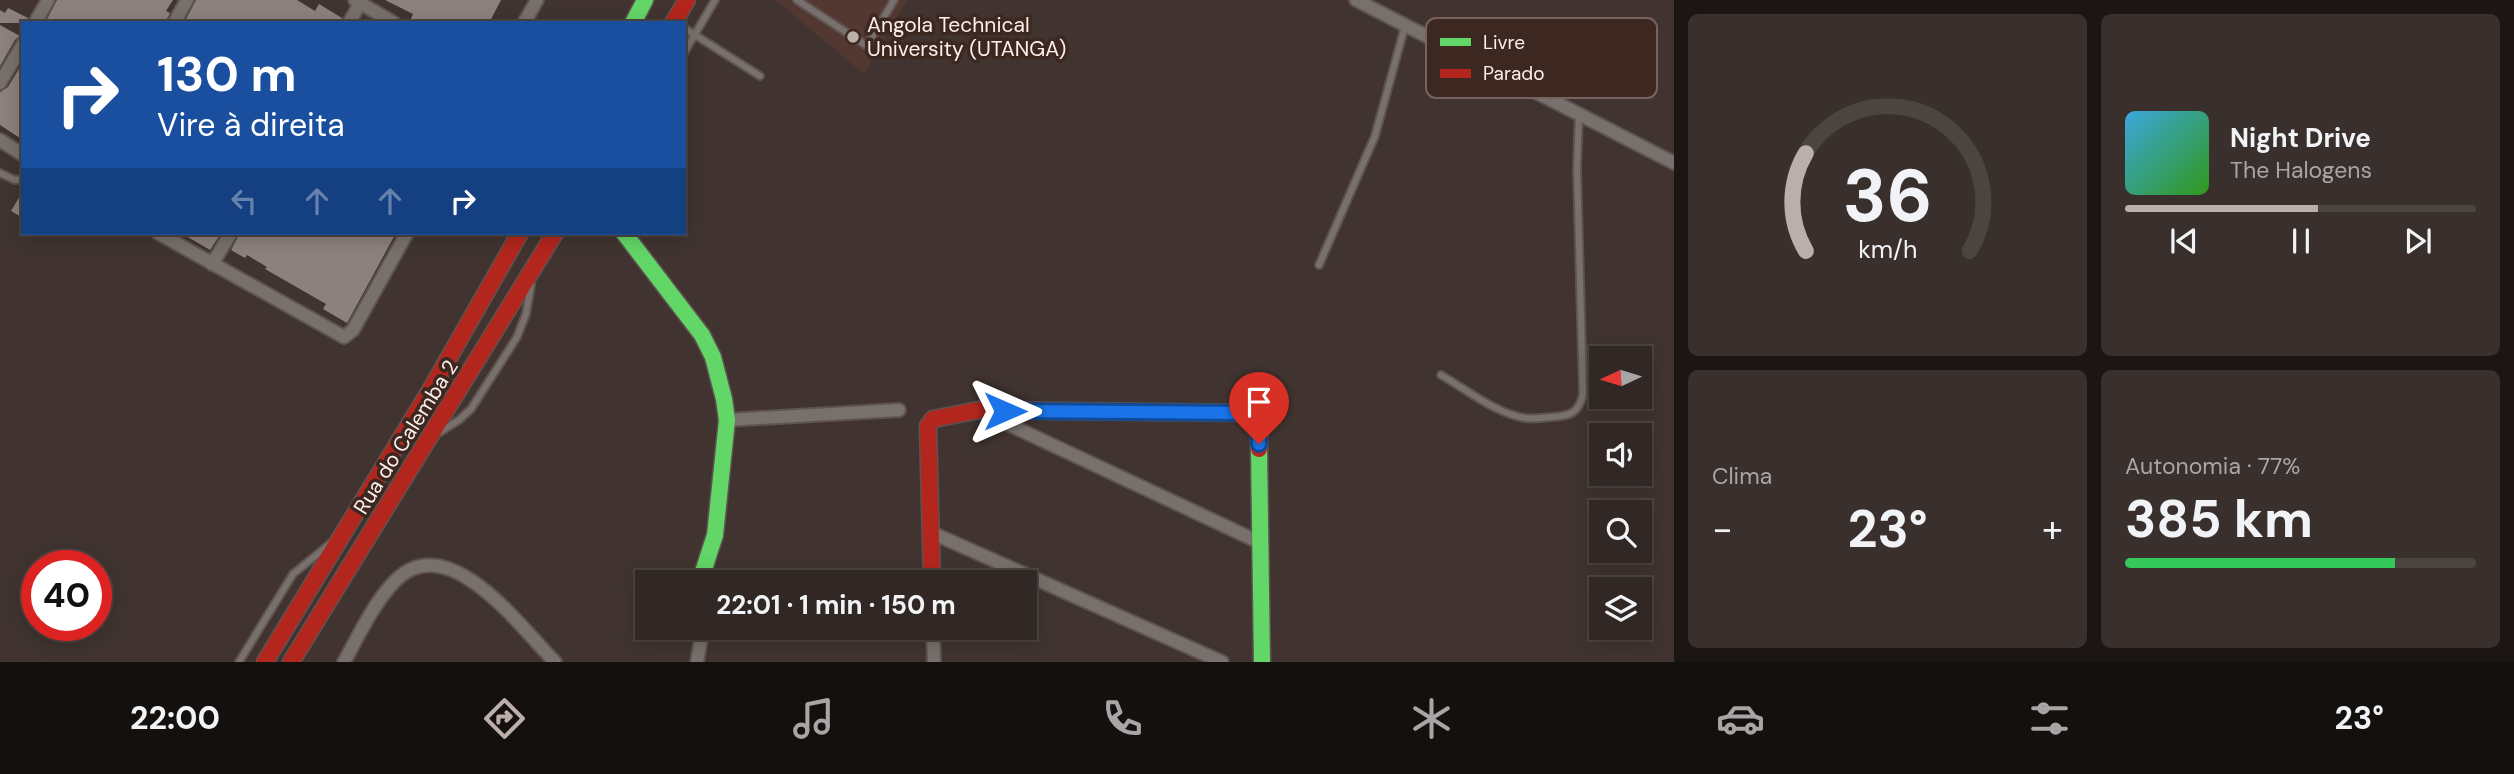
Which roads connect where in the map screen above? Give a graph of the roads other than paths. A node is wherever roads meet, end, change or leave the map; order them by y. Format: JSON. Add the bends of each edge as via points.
{"nodes":[{"id":1,"x":187,"y":0,"type":"edge"},
{"id":2,"x":537,"y":0,"type":"edge"},
{"id":3,"x":687,"y":0,"type":"edge"},
{"id":4,"x":715,"y":0,"type":"edge"},
{"id":5,"x":797,"y":0,"type":"edge"},
{"id":6,"x":894,"y":0,"type":"edge"},
{"id":7,"x":1356,"y":0,"type":"edge"},
{"id":8,"x":359,"y":1,"type":"edge"},
{"id":9,"x":42,"y":2,"type":"edge"},
{"id":10,"x":644,"y":2,"type":"edge"},
{"id":11,"x":36,"y":21,"type":"edge"},
{"id":12,"x":175,"y":21,"type":"edge"},
{"id":13,"x":350,"y":21,"type":"edge"},
{"id":14,"x":391,"y":21,"type":"edge"},
{"id":15,"x":525,"y":21,"type":"edge"},
{"id":16,"x":634,"y":21,"type":"edge"},
{"id":17,"x":642,"y":21,"type":"edge"},
{"id":18,"x":677,"y":21,"type":"edge"},
{"id":19,"x":1405,"y":26,"type":"junction"},
{"id":20,"x":686,"y":30,"type":"edge"},
{"id":21,"x":695,"y":35,"type":"junction"},
{"id":22,"x":1426,"y":37,"type":"edge"},
{"id":23,"x":21,"y":47,"type":"edge"},
{"id":24,"x":686,"y":50,"type":"edge"},
{"id":25,"x":760,"y":76,"type":"dead end"},
{"id":26,"x":0,"y":83,"type":"edge"},
{"id":27,"x":1547,"y":98,"type":"edge"},
{"id":28,"x":1579,"y":114,"type":"junction"},
{"id":29,"x":0,"y":140,"type":"edge"},
{"id":30,"x":21,"y":154,"type":"edge"},
{"id":31,"x":1674,"y":163,"type":"edge"},
{"id":32,"x":0,"y":173,"type":"edge"},
{"id":33,"x":21,"y":179,"type":"edge"},
{"id":34,"x":161,"y":235,"type":"edge"},
{"id":35,"x":230,"y":235,"type":"edge"},
{"id":36,"x":406,"y":235,"type":"edge"},
{"id":37,"x":519,"y":235,"type":"edge"},
{"id":38,"x":554,"y":235,"type":"edge"},
{"id":39,"x":625,"y":235,"type":"edge"},
{"id":40,"x":212,"y":264,"type":"junction"},
{"id":41,"x":1319,"y":265,"type":"dead end"},
{"id":42,"x":1441,"y":375,"type":"dead end"},
{"id":43,"x":899,"y":410,"type":"dead end"},
{"id":44,"x":979,"y":410,"type":"junction"},
{"id":45,"x":727,"y":419,"type":"junction"},
{"id":46,"x":930,"y":532,"type":"junction"},
{"id":47,"x":344,"y":533,"type":"junction"},
{"id":48,"x":1261,"y":543,"type":"junction"},
{"id":49,"x":705,"y":570,"type":"edge"},
{"id":50,"x":931,"y":570,"type":"edge"},
{"id":51,"x":701,"y":640,"type":"edge"},
{"id":52,"x":933,"y":640,"type":"edge"},
{"id":53,"x":239,"y":662,"type":"edge"},
{"id":54,"x":265,"y":662,"type":"edge"},
{"id":55,"x":291,"y":662,"type":"edge"},
{"id":56,"x":344,"y":662,"type":"edge"},
{"id":57,"x":555,"y":662,"type":"edge"},
{"id":58,"x":697,"y":662,"type":"edge"},
{"id":59,"x":934,"y":662,"type":"edge"},
{"id":60,"x":1222,"y":662,"type":"edge"},
{"id":61,"x":1262,"y":662,"type":"edge"}],
"edges":[{"from":1,"to":12,"type":"street"},
{"from":2,"to":15,"type":"street"},
{"from":3,"to":18,"type":"street"},
{"from":4,"to":21,"type":"lane"},
{"from":5,"to":6,"type":"lane","via":[[867,46]]},
{"from":7,"to":19,"type":"street"},
{"from":8,"to":13,"type":"street"},
{"from":8,"to":14,"type":"street"},
{"from":9,"to":11,"type":"street"},
{"from":10,"to":16,"type":"street"},
{"from":10,"to":17,"type":"street"},
{"from":19,"to":22,"type":"street"},
{"from":19,"to":41,"type":"lane","via":[[1375,136]]},
{"from":20,"to":21,"type":"lane"},
{"from":21,"to":24,"type":"lane"},
{"from":21,"to":25,"type":"lane"},
{"from":23,"to":26,"type":"street"},
{"from":27,"to":28,"type":"street"},
{"from":28,"to":31,"type":"street"},
{"from":28,"to":42,"type":"lane","via":[[1581,404],[1570,415],[1528,418],[1497,408]]},
{"from":29,"to":30,"type":"street"},
{"from":32,"to":33,"type":"lane"},
{"from":34,"to":40,"type":"street"},
{"from":35,"to":40,"type":"street"},
{"from":36,"to":40,"type":"street","via":[[354,330],[344,337]]},
{"from":37,"to":47,"type":"street","name":"Rua do Calemba 2"},
{"from":38,"to":55,"type":"street","name":"Rua do Calemba 2"},
{"from":39,"to":45,"type":"street","via":[[710,348]]},
{"from":43,"to":45,"type":"street"},
{"from":44,"to":46,"type":"street","via":[[930,421]]},
{"from":44,"to":48,"type":"street"},
{"from":44,"to":48,"type":"street","via":[[1254,415],[1259,419]]},
{"from":45,"to":49,"type":"street","via":[[715,535]]},
{"from":46,"to":50,"type":"street"},
{"from":46,"to":60,"type":"street"},
{"from":47,"to":53,"type":"lane","via":[[293,574]]},
{"from":47,"to":54,"type":"street","name":"Rua do Calemba 2"},
{"from":48,"to":61,"type":"street"},
{"from":51,"to":58,"type":"street"},
{"from":52,"to":59,"type":"street"},
{"from":56,"to":57,"type":"street","via":[[397,578],[409,570],[438,566],[455,569],[483,588]]}]}
